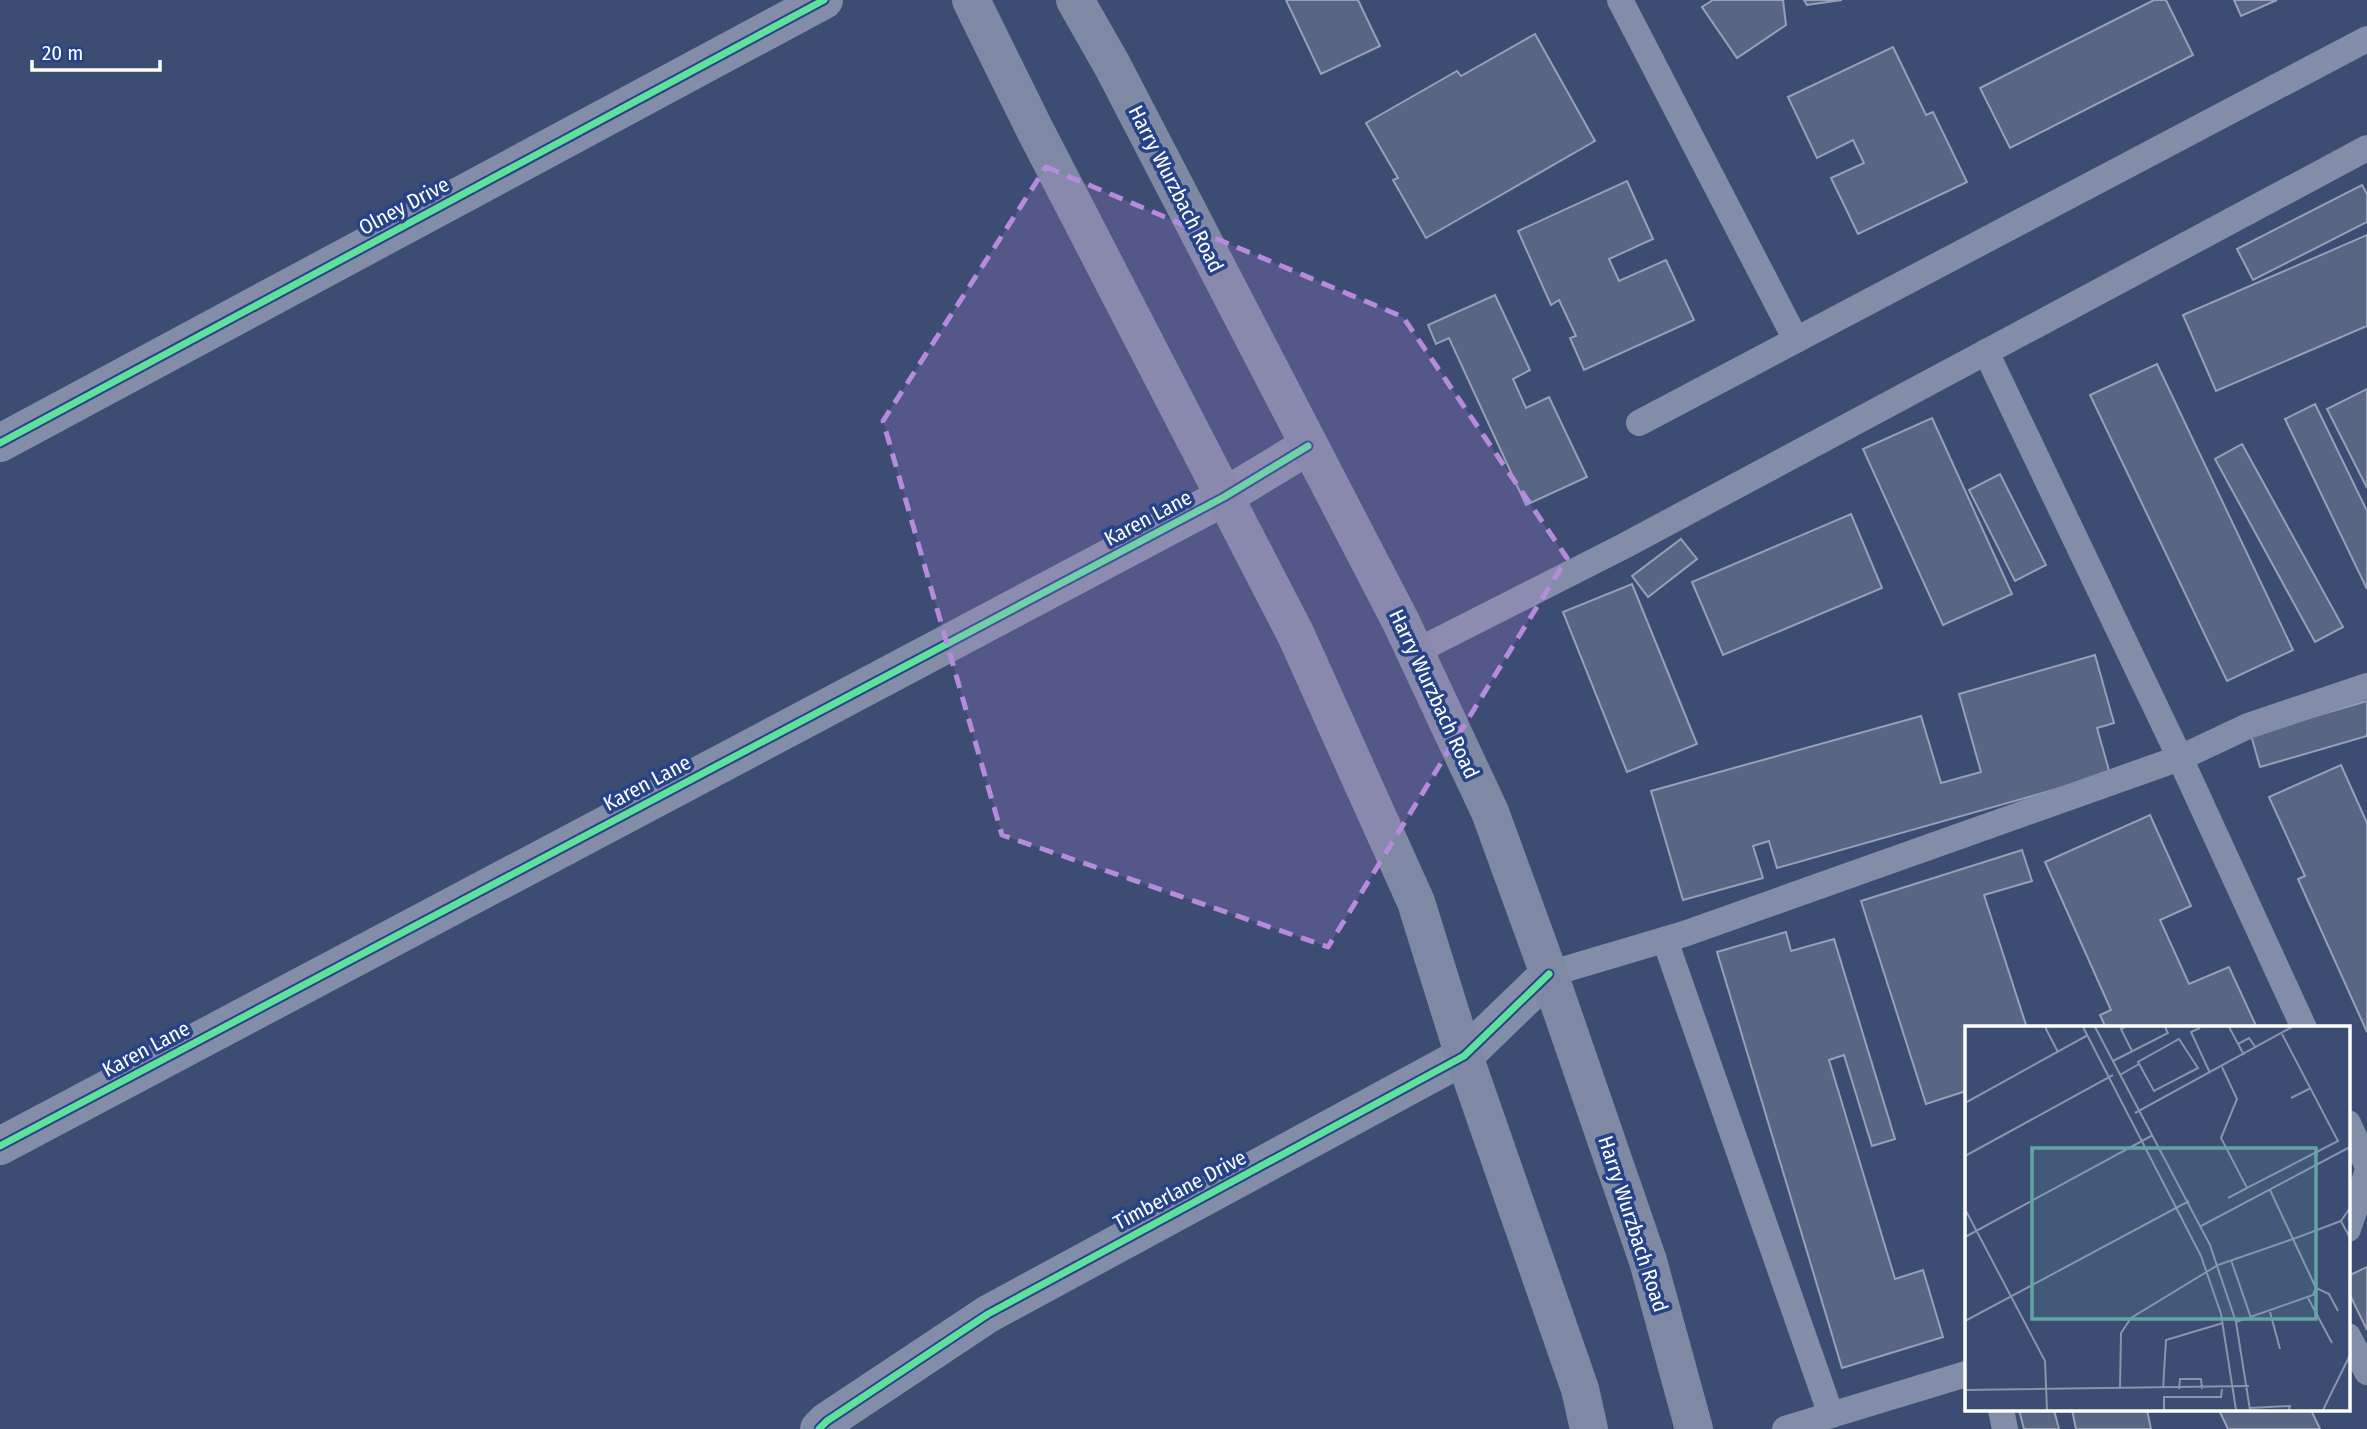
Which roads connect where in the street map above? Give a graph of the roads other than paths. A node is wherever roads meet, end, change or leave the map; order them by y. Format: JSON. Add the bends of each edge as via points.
{"nodes":[{"id":1,"x":824,"y":0,"type":"edge"},
{"id":2,"x":971,"y":0,"type":"edge"},
{"id":3,"x":1075,"y":0,"type":"edge"},
{"id":4,"x":1620,"y":0,"type":"edge"},
{"id":5,"x":2367,"y":39,"type":"edge"},
{"id":6,"x":2367,"y":148,"type":"edge"},
{"id":7,"x":1796,"y":340,"type":"junction"},
{"id":8,"x":1986,"y":352,"type":"junction"},
{"id":9,"x":1639,"y":423,"type":"dead end"},
{"id":10,"x":0,"y":443,"type":"edge"},
{"id":11,"x":1308,"y":446,"type":"junction"},
{"id":12,"x":1224,"y":497,"type":"junction"},
{"id":13,"x":1415,"y":652,"type":"junction"},
{"id":14,"x":2367,"y":685,"type":"edge"},
{"id":15,"x":2180,"y":758,"type":"junction"},
{"id":16,"x":1674,"y":937,"type":"junction"},
{"id":17,"x":1549,"y":974,"type":"junction"},
{"id":18,"x":2303,"y":1026,"type":"edge"},
{"id":19,"x":1464,"y":1056,"type":"junction"},
{"id":20,"x":2350,"y":1127,"type":"edge"},
{"id":21,"x":0,"y":1146,"type":"edge"},
{"id":22,"x":2367,"y":1165,"type":"edge"},
{"id":23,"x":2367,"y":1173,"type":"edge"},
{"id":24,"x":2350,"y":1223,"type":"edge"},
{"id":25,"x":2350,"y":1340,"type":"edge"},
{"id":26,"x":2367,"y":1372,"type":"edge"},
{"id":27,"x":1965,"y":1374,"type":"edge"},
{"id":28,"x":1831,"y":1415,"type":"junction"},
{"id":29,"x":820,"y":1429,"type":"edge"},
{"id":30,"x":1589,"y":1429,"type":"edge"},
{"id":31,"x":1695,"y":1429,"type":"edge"},
{"id":32,"x":1785,"y":1429,"type":"edge"}],
"edges":[{"from":1,"to":10,"type":"street","name":"Olney Drive"},
{"from":2,"to":12,"type":"main road"},
{"from":3,"to":11,"type":"main road","name":"Harry Wurzbach Road"},
{"from":4,"to":7,"type":"lane"},
{"from":5,"to":7,"type":"lane"},
{"from":6,"to":8,"type":"lane"},
{"from":7,"to":9,"type":"lane"},
{"from":8,"to":13,"type":"lane"},
{"from":8,"to":15,"type":"lane"},
{"from":11,"to":12,"type":"street","name":"Karen Lane"},
{"from":11,"to":13,"type":"main road","name":"Harry Wurzbach Road"},
{"from":12,"to":19,"type":"main road","via":[[1296,635],[1416,902]]},
{"from":12,"to":21,"type":"street","name":"Karen Lane"},
{"from":13,"to":17,"type":"main road","name":"Harry Wurzbach Road","via":[[1490,812]]},
{"from":14,"to":15,"type":"lane","via":[[2248,726]]},
{"from":15,"to":16,"type":"lane"},
{"from":15,"to":18,"type":"lane"},
{"from":16,"to":17,"type":"lane"},
{"from":16,"to":28,"type":"lane"},
{"from":17,"to":19,"type":"street","name":"Timberlane Drive"},
{"from":17,"to":31,"type":"main road","name":"Harry Wurzbach Road","via":[[1648,1261]]},
{"from":19,"to":29,"type":"street","name":"Timberlane Drive","via":[[988,1314]]},
{"from":19,"to":30,"type":"main road","via":[[1580,1389]]},
{"from":20,"to":22,"type":"lane"},
{"from":23,"to":24,"type":"lane"},
{"from":25,"to":26,"type":"lane"},
{"from":27,"to":28,"type":"lane"},
{"from":28,"to":32,"type":"lane"}]}
